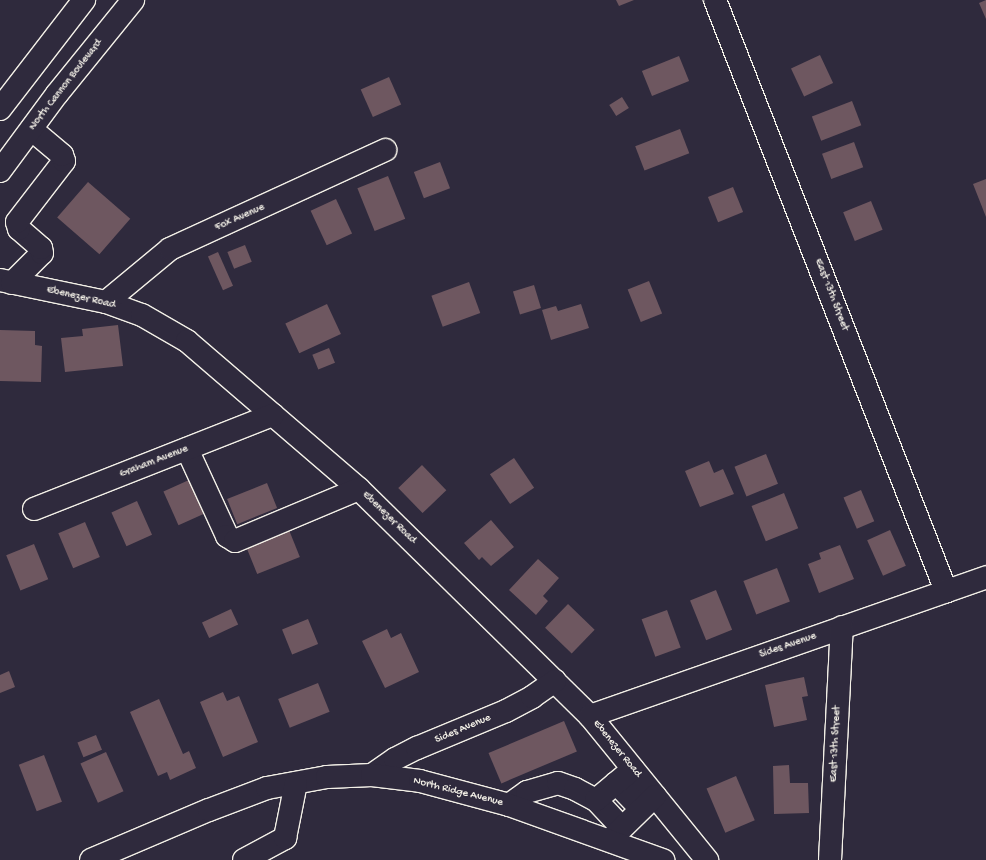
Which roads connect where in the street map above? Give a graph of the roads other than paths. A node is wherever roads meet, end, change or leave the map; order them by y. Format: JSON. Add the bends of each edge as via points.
{"nodes":[{"id":1,"x":84,"y":0,"type":"edge"},
{"id":2,"x":133,"y":0,"type":"edge"},
{"id":3,"x":715,"y":0,"type":"edge"},
{"id":4,"x":0,"y":109,"type":"edge"},
{"id":5,"x":31,"y":129,"type":"junction"},
{"id":6,"x":385,"y":150,"type":"dead end"},
{"id":7,"x":0,"y":171,"type":"edge"},
{"id":8,"x":6,"y":281,"type":"edge"},
{"id":9,"x":106,"y":302,"type":"junction"},
{"id":10,"x":273,"y":415,"type":"junction"},
{"id":11,"x":187,"y":449,"type":"junction"},
{"id":12,"x":359,"y":489,"type":"junction"},
{"id":13,"x":34,"y":509,"type":"dead end"},
{"id":14,"x":986,"y":577,"type":"edge"},
{"id":15,"x":946,"y":591,"type":"junction"},
{"id":16,"x":842,"y":628,"type":"junction"},
{"id":17,"x":555,"y":681,"type":"junction"},
{"id":18,"x":590,"y":716,"type":"junction"},
{"id":19,"x":633,"y":769,"type":"junction"},
{"id":20,"x":372,"y":776,"type":"junction"},
{"id":21,"x":296,"y":783,"type":"junction"},
{"id":22,"x":616,"y":783,"type":"junction"},
{"id":23,"x":596,"y":800,"type":"junction"},
{"id":24,"x":648,"y":802,"type":"junction"},
{"id":25,"x":509,"y":805,"type":"junction"},
{"id":26,"x":616,"y":834,"type":"junction"},
{"id":27,"x":120,"y":855,"type":"edge"},
{"id":28,"x":91,"y":860,"type":"edge"},
{"id":29,"x":244,"y":860,"type":"edge"},
{"id":30,"x":663,"y":860,"type":"edge"},
{"id":31,"x":707,"y":860,"type":"edge"},
{"id":32,"x":830,"y":860,"type":"edge"}],
"edges":[{"from":1,"to":4,"type":"street"},
{"from":2,"to":5,"type":"street","name":"North Cannon Boulevard"},
{"from":3,"to":15,"type":"street","name":"East 13th Street"},
{"from":5,"to":7,"type":"street","name":"North Cannon Boulevard"},
{"from":5,"to":8,"type":"street","via":[[62,155],[64,161],[17,222],[19,229],[41,248],[42,253]]},
{"from":6,"to":9,"type":"street","name":"Fox Avenue","via":[[170,249]]},
{"from":8,"to":9,"type":"street","name":"Ebenezer Road"},
{"from":9,"to":10,"type":"street","name":"Ebenezer Road","via":[[142,315],[188,341]]},
{"from":10,"to":11,"type":"street","name":"Graham Avenue"},
{"from":10,"to":12,"type":"street","name":"Ebenezer Road"},
{"from":11,"to":12,"type":"street","via":[[227,536],[235,542]]},
{"from":11,"to":13,"type":"street","name":"Graham Avenue"},
{"from":12,"to":17,"type":"street","name":"Ebenezer Road"},
{"from":14,"to":15,"type":"street","name":"Sides Avenue"},
{"from":15,"to":16,"type":"street","name":"Sides Avenue"},
{"from":16,"to":18,"type":"street","name":"Sides Avenue"},
{"from":16,"to":32,"type":"street","name":"East 13th Street"},
{"from":17,"to":18,"type":"street","name":"Ebenezer Road"},
{"from":17,"to":20,"type":"street","name":"Sides Avenue","via":[[532,697],[506,710],[395,759]]},
{"from":18,"to":19,"type":"street","name":"Ebenezer Road"},
{"from":19,"to":22,"type":"street"},
{"from":19,"to":24,"type":"street","name":"Ebenezer Road"},
{"from":20,"to":21,"type":"street","name":"North Ridge Avenue","via":[[327,777]]},
{"from":20,"to":25,"type":"street","name":"North Ridge Avenue","via":[[420,781]]},
{"from":21,"to":27,"type":"street","name":"North Ridge Avenue","via":[[267,788],[209,810]]},
{"from":21,"to":29,"type":"street","via":[[285,838]]},
{"from":22,"to":23,"type":"street"},
{"from":22,"to":24,"type":"street"},
{"from":23,"to":25,"type":"street","via":[[558,783],[527,792]]},
{"from":23,"to":26,"type":"street"},
{"from":24,"to":26,"type":"street"},
{"from":24,"to":31,"type":"street","name":"Ebenezer Road"},
{"from":25,"to":26,"type":"street","name":"North Ridge Avenue"},
{"from":26,"to":30,"type":"street","name":"North Ridge Avenue"},
{"from":27,"to":28,"type":"street","name":"North Ridge Avenue"}]}
